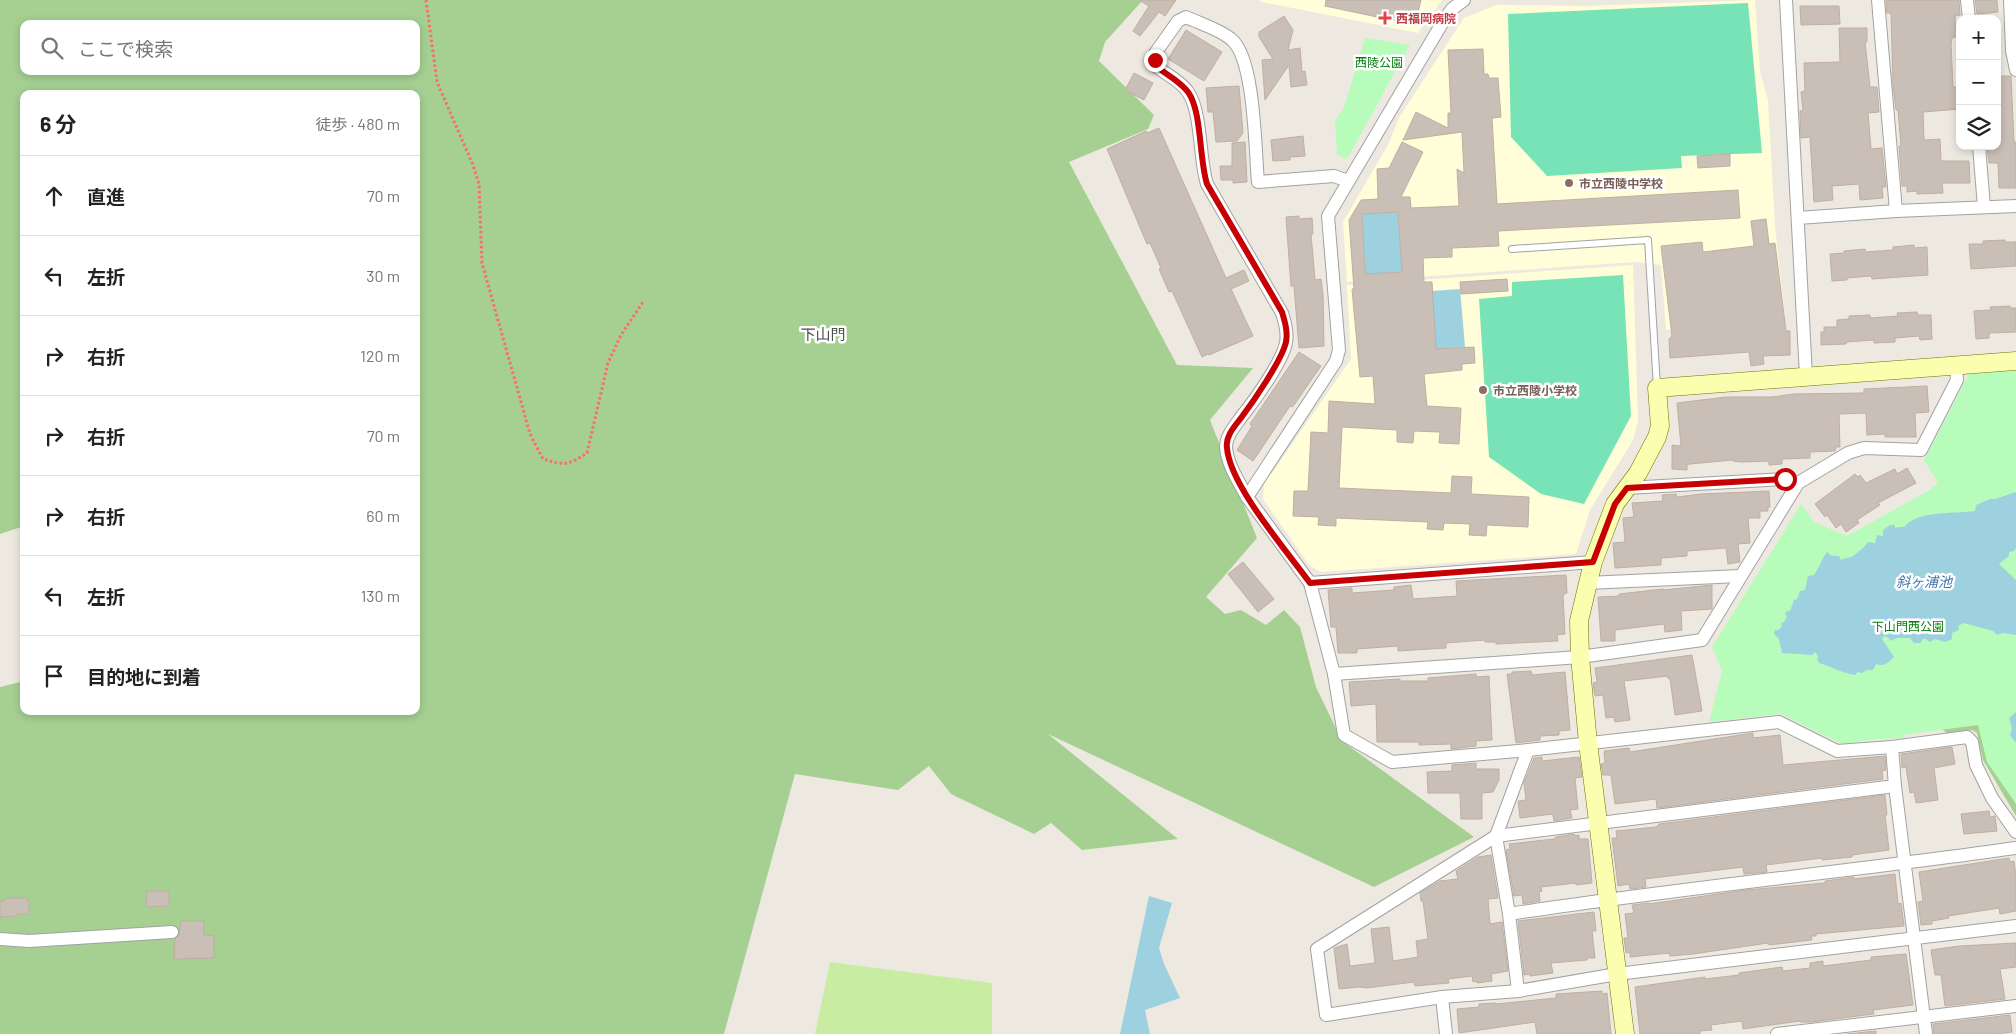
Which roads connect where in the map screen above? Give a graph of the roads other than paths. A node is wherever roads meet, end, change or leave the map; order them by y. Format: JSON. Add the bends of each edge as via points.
{"nodes":[{"id":1,"x":1464,"y":0,"type":"edge"},
{"id":2,"x":1786,"y":0,"type":"edge"},
{"id":3,"x":1878,"y":0,"type":"edge"},
{"id":4,"x":1967,"y":0,"type":"edge"},
{"id":5,"x":2010,"y":0,"type":"edge"},
{"id":6,"x":1969,"y":15,"type":"edge"},
{"id":7,"x":2016,"y":70,"type":"edge"},
{"id":8,"x":1979,"y":150,"type":"edge"},
{"id":9,"x":1348,"y":181,"type":"junction"},
{"id":10,"x":2016,"y":206,"type":"edge"},
{"id":11,"x":1984,"y":207,"type":"junction"},
{"id":12,"x":1896,"y":211,"type":"junction"},
{"id":13,"x":1798,"y":218,"type":"junction"},
{"id":14,"x":1512,"y":249,"type":"dead end"},
{"id":15,"x":2016,"y":361,"type":"edge"},
{"id":16,"x":1956,"y":366,"type":"junction"},
{"id":17,"x":1806,"y":376,"type":"junction"},
{"id":18,"x":1657,"y":388,"type":"junction"},
{"id":19,"x":1798,"y":483,"type":"junction"},
{"id":20,"x":1627,"y":488,"type":"junction"},
{"id":21,"x":1247,"y":496,"type":"junction"},
{"id":22,"x":1593,"y":562,"type":"junction"},
{"id":23,"x":1740,"y":576,"type":"junction"},
{"id":24,"x":1310,"y":583,"type":"junction"},
{"id":25,"x":1587,"y":583,"type":"junction"},
{"id":26,"x":1580,"y":657,"type":"junction"},
{"id":27,"x":1334,"y":674,"type":"junction"},
{"id":28,"x":1588,"y":743,"type":"junction"},
{"id":29,"x":1892,"y":747,"type":"junction"},
{"id":30,"x":1528,"y":750,"type":"junction"},
{"id":31,"x":1895,"y":786,"type":"junction"},
{"id":32,"x":1598,"y":822,"type":"junction"},
{"id":33,"x":2016,"y":832,"type":"edge"},
{"id":34,"x":1496,"y":836,"type":"junction"},
{"id":35,"x":2016,"y":848,"type":"edge"},
{"id":36,"x":1906,"y":864,"type":"junction"},
{"id":37,"x":1608,"y":899,"type":"junction"},
{"id":38,"x":1509,"y":914,"type":"junction"},
{"id":39,"x":2016,"y":926,"type":"edge"},
{"id":40,"x":172,"y":932,"type":"dead end"},
{"id":41,"x":0,"y":939,"type":"edge"},
{"id":42,"x":1916,"y":939,"type":"junction"},
{"id":43,"x":1618,"y":974,"type":"junction"},
{"id":44,"x":1518,"y":991,"type":"junction"},
{"id":45,"x":1442,"y":997,"type":"junction"},
{"id":46,"x":2016,"y":1006,"type":"edge"},
{"id":47,"x":1925,"y":1017,"type":"junction"},
{"id":48,"x":1446,"y":1034,"type":"edge"},
{"id":49,"x":1625,"y":1034,"type":"edge"},
{"id":50,"x":1777,"y":1034,"type":"edge"},
{"id":51,"x":1926,"y":1034,"type":"edge"}],
"edges":[{"from":1,"to":9,"type":"street","via":[[1444,20]]},
{"from":2,"to":13,"type":"street"},
{"from":3,"to":12,"type":"street"},
{"from":4,"to":6,"type":"street"},
{"from":5,"to":7,"type":"street"},
{"from":8,"to":11,"type":"street"},
{"from":9,"to":21,"type":"street","via":[[1328,216],[1339,350],[1336,361]]},
{"from":9,"to":21,"type":"street","via":[[1334,176],[1258,182],[1247,69],[1241,50],[1232,40],[1211,28],[1186,17],[1178,21],[1156,52],[1157,67],[1189,92],[1194,104],[1207,184],[1282,312],[1286,326],[1283,353],[1229,434],[1226,446],[1229,461]]},
{"from":10,"to":11,"type":"street"},
{"from":11,"to":12,"type":"street"},
{"from":12,"to":13,"type":"street"},
{"from":13,"to":17,"type":"street"},
{"from":14,"to":18,"type":"lane","via":[[1648,240]]},
{"from":15,"to":16,"type":"street"},
{"from":16,"to":17,"type":"street"},
{"from":16,"to":19,"type":"street","via":[[1957,380],[1921,450],[1864,448],[1848,453]]},
{"from":17,"to":18,"type":"street"},
{"from":18,"to":20,"type":"street","via":[[1660,426],[1657,438]]},
{"from":19,"to":20,"type":"street","via":[[1785,479]]},
{"from":19,"to":23,"type":"street"},
{"from":20,"to":22,"type":"street","via":[[1615,504]]},
{"from":21,"to":24,"type":"street"},
{"from":22,"to":24,"type":"street"},
{"from":22,"to":25,"type":"street"},
{"from":23,"to":25,"type":"street"},
{"from":23,"to":26,"type":"street","via":[[1702,640]]},
{"from":24,"to":27,"type":"street"},
{"from":25,"to":26,"type":"street","via":[[1579,621]]},
{"from":26,"to":27,"type":"street"},
{"from":26,"to":28,"type":"street"},
{"from":27,"to":30,"type":"street","via":[[1344,735],[1392,762]]},
{"from":28,"to":29,"type":"street","via":[[1779,722],[1837,751]]},
{"from":28,"to":30,"type":"street"},
{"from":28,"to":32,"type":"street"},
{"from":29,"to":31,"type":"street"},
{"from":29,"to":33,"type":"street","via":[[1967,737],[1972,742],[1976,765],[1992,798]]},
{"from":30,"to":34,"type":"street"},
{"from":31,"to":32,"type":"street"},
{"from":31,"to":36,"type":"street"},
{"from":32,"to":34,"type":"street"},
{"from":32,"to":37,"type":"street"},
{"from":34,"to":38,"type":"street"},
{"from":34,"to":45,"type":"street","via":[[1317,949],[1326,1015]]},
{"from":35,"to":36,"type":"street"},
{"from":36,"to":37,"type":"street"},
{"from":36,"to":42,"type":"street"},
{"from":37,"to":38,"type":"street"},
{"from":37,"to":43,"type":"street"},
{"from":38,"to":44,"type":"street"},
{"from":39,"to":42,"type":"street"},
{"from":40,"to":41,"type":"street","via":[[29,942]]},
{"from":42,"to":43,"type":"street"},
{"from":42,"to":47,"type":"street"},
{"from":43,"to":44,"type":"street"},
{"from":43,"to":49,"type":"street"},
{"from":44,"to":45,"type":"street"},
{"from":45,"to":48,"type":"street"},
{"from":46,"to":47,"type":"street"},
{"from":47,"to":50,"type":"street"},
{"from":47,"to":51,"type":"street"}]}
